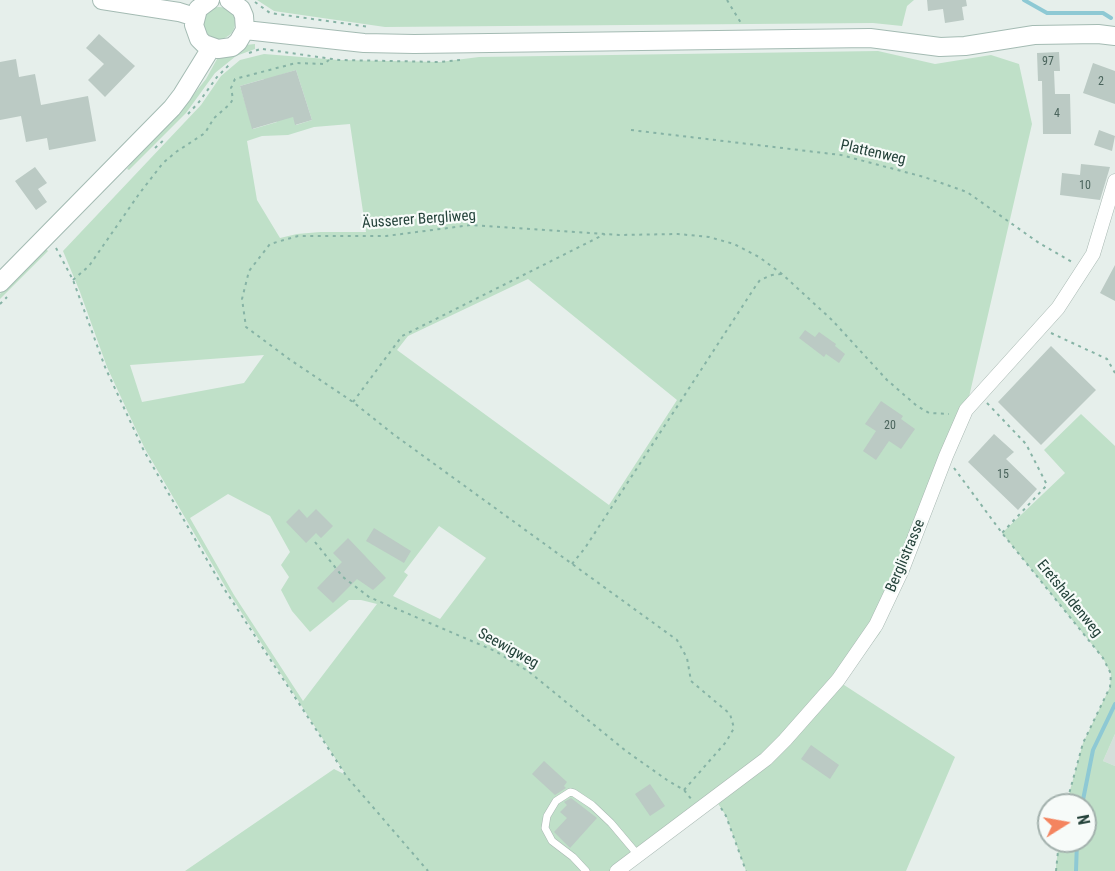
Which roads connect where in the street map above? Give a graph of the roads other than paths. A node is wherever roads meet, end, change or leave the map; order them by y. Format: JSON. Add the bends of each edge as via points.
{"nodes":[{"id":1,"x":111,"y":0,"type":"edge"},
{"id":2,"x":229,"y":0,"type":"edge"},
{"id":3,"x":201,"y":5,"type":"edge"},
{"id":4,"x":245,"y":30,"type":"junction"},
{"id":5,"x":1115,"y":36,"type":"edge"},
{"id":6,"x":211,"y":48,"type":"junction"},
{"id":7,"x":1115,"y":181,"type":"edge"},
{"id":8,"x":0,"y":283,"type":"edge"},
{"id":9,"x":638,"y":855,"type":"junction"},
{"id":10,"x":585,"y":871,"type":"edge"},
{"id":11,"x":617,"y":871,"type":"edge"}],
"edges":[{"from":1,"to":3,"type":"main road","via":[[179,12]]},
{"from":2,"to":4,"type":"main road","via":[[241,9]]},
{"from":3,"to":6,"type":"main road","via":[[195,32]]},
{"from":4,"to":5,"type":"main road","via":[[414,44],[851,38],[939,47],[1034,34]]},
{"from":4,"to":6,"type":"main road","via":[[232,46]]},
{"from":6,"to":8,"type":"main road","via":[[172,108]]},
{"from":7,"to":9,"type":"street","name":"Berglistrasse","via":[[1087,264],[1058,308],[966,410],[876,625],[838,680],[766,759]]},
{"from":9,"to":10,"type":"lane","via":[[611,823],[570,792],[556,801],[545,828],[552,841]]},
{"from":9,"to":11,"type":"street","name":"Berglistrasse"}]}
